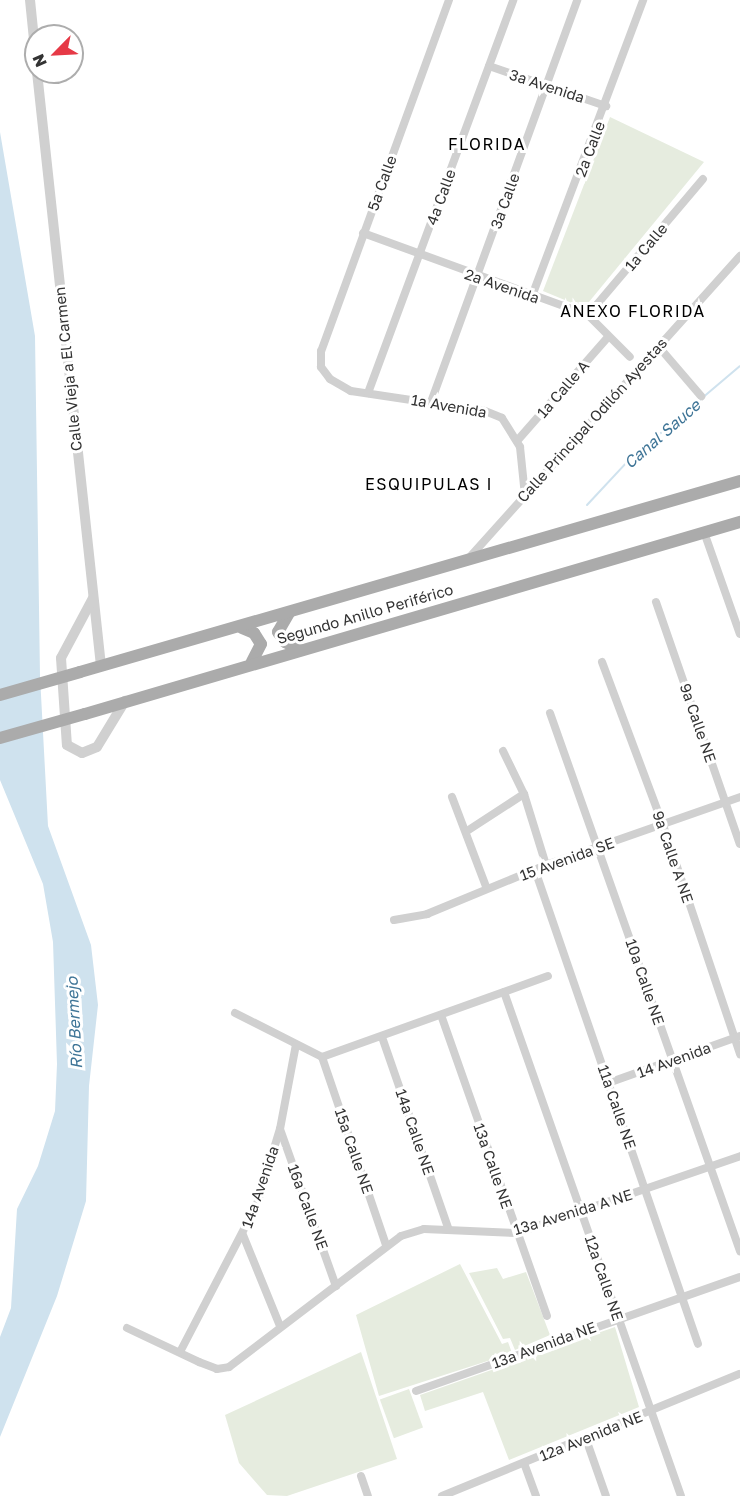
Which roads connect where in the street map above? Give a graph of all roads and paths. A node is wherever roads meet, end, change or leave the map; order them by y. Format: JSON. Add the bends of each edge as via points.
{"nodes":[{"id":1,"x":30,"y":0,"type":"edge"},
{"id":2,"x":449,"y":0,"type":"edge"},
{"id":3,"x":513,"y":0,"type":"edge"},
{"id":4,"x":577,"y":0,"type":"edge"},
{"id":5,"x":643,"y":0,"type":"edge"},
{"id":6,"x":32,"y":24,"type":"edge"},
{"id":7,"x":489,"y":66,"type":"junction"},
{"id":8,"x":38,"y":84,"type":"edge"},
{"id":9,"x":548,"y":86,"type":"junction"},
{"id":10,"x":606,"y":106,"type":"junction"},
{"id":11,"x":703,"y":178,"type":"dead end"},
{"id":12,"x":363,"y":233,"type":"junction"},
{"id":13,"x":419,"y":255,"type":"junction"},
{"id":14,"x":740,"y":256,"type":"edge"},
{"id":15,"x":477,"y":278,"type":"junction"},
{"id":16,"x":532,"y":296,"type":"junction"},
{"id":17,"x":588,"y":315,"type":"junction"},
{"id":18,"x":608,"y":337,"type":"junction"},
{"id":19,"x":659,"y":347,"type":"junction"},
{"id":20,"x":630,"y":357,"type":"dead end"},
{"id":21,"x":321,"y":368,"type":"joint"},
{"id":22,"x":368,"y":393,"type":"junction"},
{"id":23,"x":701,"y":396,"type":"dead end"},
{"id":24,"x":431,"y":402,"type":"junction"},
{"id":25,"x":517,"y":441,"type":"junction"},
{"id":26,"x":740,"y":481,"type":"edge"},
{"id":27,"x":525,"y":495,"type":"junction"},
{"id":28,"x":740,"y":522,"type":"edge"},
{"id":29,"x":704,"y":532,"type":"junction"},
{"id":30,"x":469,"y":558,"type":"junction"},
{"id":31,"x":93,"y":598,"type":"junction"},
{"id":32,"x":656,"y":602,"type":"dead end"},
{"id":33,"x":289,"y":613,"type":"junction"},
{"id":34,"x":242,"y":628,"type":"junction"},
{"id":35,"x":740,"y":634,"type":"edge"},
{"id":36,"x":298,"y":649,"type":"junction"},
{"id":37,"x":252,"y":662,"type":"junction"},
{"id":38,"x":602,"y":662,"type":"dead end"},
{"id":39,"x":100,"y":666,"type":"junction"},
{"id":40,"x":0,"y":695,"type":"edge"},
{"id":41,"x":125,"y":701,"type":"junction"},
{"id":42,"x":550,"y":713,"type":"dead end"},
{"id":43,"x":0,"y":738,"type":"edge"},
{"id":44,"x":503,"y":751,"type":"dead end"},
{"id":45,"x":524,"y":794,"type":"junction"},
{"id":46,"x":452,"y":797,"type":"dead end"},
{"id":47,"x":740,"y":797,"type":"edge"},
{"id":48,"x":726,"y":802,"type":"junction"},
{"id":49,"x":663,"y":825,"type":"junction"},
{"id":50,"x":467,"y":831,"type":"junction"},
{"id":51,"x":740,"y":844,"type":"edge"},
{"id":52,"x":599,"y":847,"type":"junction"},
{"id":53,"x":546,"y":865,"type":"junction"},
{"id":54,"x":535,"y":870,"type":"junction"},
{"id":55,"x":487,"y":889,"type":"junction"},
{"id":56,"x":394,"y":920,"type":"dead end"},
{"id":57,"x":548,"y":976,"type":"dead end"},
{"id":58,"x":504,"y":992,"type":"junction"},
{"id":59,"x":235,"y":1013,"type":"dead end"},
{"id":60,"x":441,"y":1015,"type":"junction"},
{"id":61,"x":381,"y":1036,"type":"junction"},
{"id":62,"x":737,"y":1037,"type":"edge"},
{"id":63,"x":296,"y":1044,"type":"junction"},
{"id":64,"x":740,"y":1054,"type":"edge"},
{"id":65,"x":322,"y":1057,"type":"junction"},
{"id":66,"x":672,"y":1061,"type":"junction"},
{"id":67,"x":608,"y":1083,"type":"junction"},
{"id":68,"x":280,"y":1128,"type":"junction"},
{"id":69,"x":740,"y":1156,"type":"edge"},
{"id":70,"x":709,"y":1168,"type":"junction"},
{"id":71,"x":645,"y":1189,"type":"junction"},
{"id":72,"x":581,"y":1211,"type":"junction"},
{"id":73,"x":448,"y":1228,"type":"junction"},
{"id":74,"x":517,"y":1233,"type":"junction"},
{"id":75,"x":243,"y":1234,"type":"junction"},
{"id":76,"x":386,"y":1245,"type":"junction"},
{"id":77,"x":740,"y":1251,"type":"edge"},
{"id":78,"x":740,"y":1277,"type":"edge"},
{"id":79,"x":336,"y":1286,"type":"junction"},
{"id":80,"x":682,"y":1297,"type":"junction"},
{"id":81,"x":547,"y":1316,"type":"dead end"},
{"id":82,"x":618,"y":1319,"type":"junction"},
{"id":83,"x":280,"y":1326,"type":"junction"},
{"id":84,"x":127,"y":1328,"type":"dead end"},
{"id":85,"x":698,"y":1344,"type":"dead end"},
{"id":86,"x":180,"y":1352,"type":"junction"},
{"id":87,"x":740,"y":1374,"type":"edge"},
{"id":88,"x":416,"y":1391,"type":"dead end"},
{"id":89,"x":649,"y":1413,"type":"junction"},
{"id":90,"x":586,"y":1439,"type":"junction"},
{"id":91,"x":524,"y":1464,"type":"junction"},
{"id":92,"x":361,"y":1476,"type":"dead end"},
{"id":93,"x":368,"y":1496,"type":"edge"},
{"id":94,"x":442,"y":1496,"type":"edge"},
{"id":95,"x":536,"y":1496,"type":"edge"},
{"id":96,"x":606,"y":1496,"type":"edge"},
{"id":97,"x":681,"y":1496,"type":"edge"}],
"edges":[{"from":1,"to":6,"type":"street"},
{"from":2,"to":12,"type":"street","name":"5a Calle"},
{"from":3,"to":7,"type":"street","name":"4a Calle"},
{"from":4,"to":9,"type":"street","name":"3a Calle"},
{"from":5,"to":10,"type":"street","name":"2a Calle"},
{"from":7,"to":9,"type":"street","name":"3a Avenida"},
{"from":7,"to":13,"type":"street","name":"4a Calle"},
{"from":8,"to":31,"type":"street","name":"Calle Vieja a El Carmen"},
{"from":9,"to":10,"type":"street","name":"3a Avenida"},
{"from":9,"to":15,"type":"street","name":"3a Calle"},
{"from":10,"to":16,"type":"street","name":"2a Calle"},
{"from":11,"to":17,"type":"street","name":"1a Calle"},
{"from":12,"to":13,"type":"street","name":"2a Avenida"},
{"from":12,"to":21,"type":"street","name":"5a Calle","via":[[321,351]]},
{"from":13,"to":15,"type":"street","name":"2a Avenida"},
{"from":13,"to":22,"type":"street","name":"4a Calle"},
{"from":14,"to":19,"type":"street","name":"Calle Principal Odilón Ayestas"},
{"from":15,"to":16,"type":"street","name":"2a Avenida"},
{"from":15,"to":24,"type":"street","name":"3a Calle"},
{"from":16,"to":17,"type":"street","name":"2a Avenida"},
{"from":17,"to":18,"type":"street","name":"2a Avenida"},
{"from":18,"to":20,"type":"street","name":"2a Avenida"},
{"from":18,"to":25,"type":"street","name":"1a Calle A"},
{"from":19,"to":23,"type":"street"},
{"from":19,"to":27,"type":"street","name":"Calle Principal Odilón Ayestas"},
{"from":21,"to":22,"type":"street","name":"1a Avenida","via":[[351,392]]},
{"from":22,"to":24,"type":"street","name":"1a Avenida"},
{"from":24,"to":25,"type":"street","name":"1a Avenida","via":[[495,414],[509,424]]},
{"from":25,"to":27,"type":"street","name":"1a Avenida"},
{"from":26,"to":30,"type":"main road","name":"Segundo Anillo Periférico"},
{"from":27,"to":30,"type":"street","name":"Calle Principal Odilón Ayestas"},
{"from":28,"to":29,"type":"main road","name":"Segundo Anillo Periférico"},
{"from":29,"to":35,"type":"street"},
{"from":29,"to":36,"type":"main road","name":"Segundo Anillo Periférico"},
{"from":30,"to":33,"type":"main road","name":"Segundo Anillo Periférico"},
{"from":31,"to":39,"type":"street","name":"Calle Vieja a El Carmen"},
{"from":31,"to":41,"type":"street","via":[[62,658],[67,745],[82,753],[97,747]]},
{"from":32,"to":48,"type":"street","name":"9a Calle NE"},
{"from":33,"to":34,"type":"main road","name":"Segundo Anillo Periférico"},
{"from":33,"to":36,"type":"main road","via":[[278,632],[285,642]]},
{"from":34,"to":37,"type":"main road","via":[[254,633],[261,644]]},
{"from":34,"to":39,"type":"main road","name":"Segundo Anillo Periférico"},
{"from":36,"to":37,"type":"main road","name":"Segundo Anillo Periférico"},
{"from":37,"to":41,"type":"main road","name":"Segundo Anillo Periférico"},
{"from":38,"to":49,"type":"street","name":"9a Calle A NE"},
{"from":39,"to":40,"type":"main road","name":"Segundo Anillo Periférico","bridge":true},
{"from":41,"to":43,"type":"main road","name":"Segundo Anillo Periférico","bridge":true},
{"from":42,"to":52,"type":"street","name":"10a Calle NE"},
{"from":44,"to":45,"type":"street"},
{"from":45,"to":50,"type":"street"},
{"from":45,"to":53,"type":"street"},
{"from":46,"to":50,"type":"street"},
{"from":47,"to":48,"type":"street","name":"15 Avenida SE"},
{"from":48,"to":49,"type":"street","name":"15 Avenida SE"},
{"from":48,"to":51,"type":"street","name":"9a Calle NE"},
{"from":49,"to":52,"type":"street","name":"15 Avenida SE"},
{"from":49,"to":62,"type":"street","name":"9a Calle A NE"},
{"from":50,"to":55,"type":"street"},
{"from":52,"to":53,"type":"street","name":"15 Avenida SE"},
{"from":52,"to":66,"type":"street","name":"10a Calle NE"},
{"from":53,"to":54,"type":"street","name":"15 Avenida SE"},
{"from":54,"to":55,"type":"street","name":"15 Avenida SE"},
{"from":54,"to":67,"type":"street","name":"11a Calle NE"},
{"from":55,"to":56,"type":"street","name":"15 Avenida SE","via":[[427,914]]},
{"from":57,"to":58,"type":"street"},
{"from":58,"to":60,"type":"street"},
{"from":58,"to":72,"type":"street","name":"12a Calle NE"},
{"from":59,"to":63,"type":"street"},
{"from":60,"to":61,"type":"street"},
{"from":60,"to":74,"type":"street","name":"13a Calle NE"},
{"from":61,"to":65,"type":"street"},
{"from":61,"to":73,"type":"street","name":"14a Calle NE"},
{"from":62,"to":64,"type":"street","name":"9a Calle A NE"},
{"from":62,"to":66,"type":"street","name":"14 Avenida"},
{"from":63,"to":65,"type":"street"},
{"from":63,"to":68,"type":"street","name":"14a Avenida"},
{"from":65,"to":76,"type":"street","name":"15a Calle NE"},
{"from":66,"to":67,"type":"street","name":"14 Avenida"},
{"from":66,"to":70,"type":"street","name":"10a Calle NE"},
{"from":67,"to":71,"type":"street","name":"11a Calle NE"},
{"from":68,"to":75,"type":"street","name":"14a Avenida","via":[[257,1204]]},
{"from":68,"to":79,"type":"street","name":"16a Calle NE"},
{"from":69,"to":70,"type":"street","name":"13a Avenida A NE"},
{"from":70,"to":71,"type":"street","name":"13a Avenida A NE"},
{"from":70,"to":77,"type":"street","name":"10a Calle NE"},
{"from":71,"to":72,"type":"street","name":"13a Avenida A NE"},
{"from":71,"to":80,"type":"street","name":"11a Calle NE"},
{"from":72,"to":74,"type":"street","name":"13a Avenida A NE"},
{"from":72,"to":82,"type":"street","name":"12a Calle NE"},
{"from":73,"to":74,"type":"street","name":"13a Avenida A NE"},
{"from":73,"to":76,"type":"street","name":"13a Avenida A NE","via":[[423,1229]]},
{"from":74,"to":81,"type":"street","name":"13a Calle NE"},
{"from":75,"to":83,"type":"street"},
{"from":75,"to":86,"type":"street","name":"14a Avenida"},
{"from":76,"to":79,"type":"street","name":"13a Avenida A NE"},
{"from":78,"to":80,"type":"street","name":"13a Avenida NE"},
{"from":79,"to":83,"type":"street","name":"13a Avenida A NE"},
{"from":80,"to":82,"type":"street","name":"13a Avenida NE"},
{"from":80,"to":85,"type":"street","name":"11a Calle NE"},
{"from":82,"to":88,"type":"street","name":"13a Avenida NE"},
{"from":82,"to":89,"type":"street","name":"12a Calle NE"},
{"from":83,"to":86,"type":"street","name":"13a Avenida A NE","via":[[229,1367],[217,1369]]},
{"from":84,"to":86,"type":"street"},
{"from":87,"to":89,"type":"street","name":"12a Avenida NE"},
{"from":89,"to":90,"type":"street","name":"12a Avenida NE"},
{"from":89,"to":97,"type":"street","name":"12a Calle NE"},
{"from":90,"to":91,"type":"street","name":"12a Avenida NE"},
{"from":90,"to":96,"type":"street"},
{"from":91,"to":94,"type":"street","name":"12a Avenida NE"},
{"from":91,"to":95,"type":"street"},
{"from":92,"to":93,"type":"street"}]}
